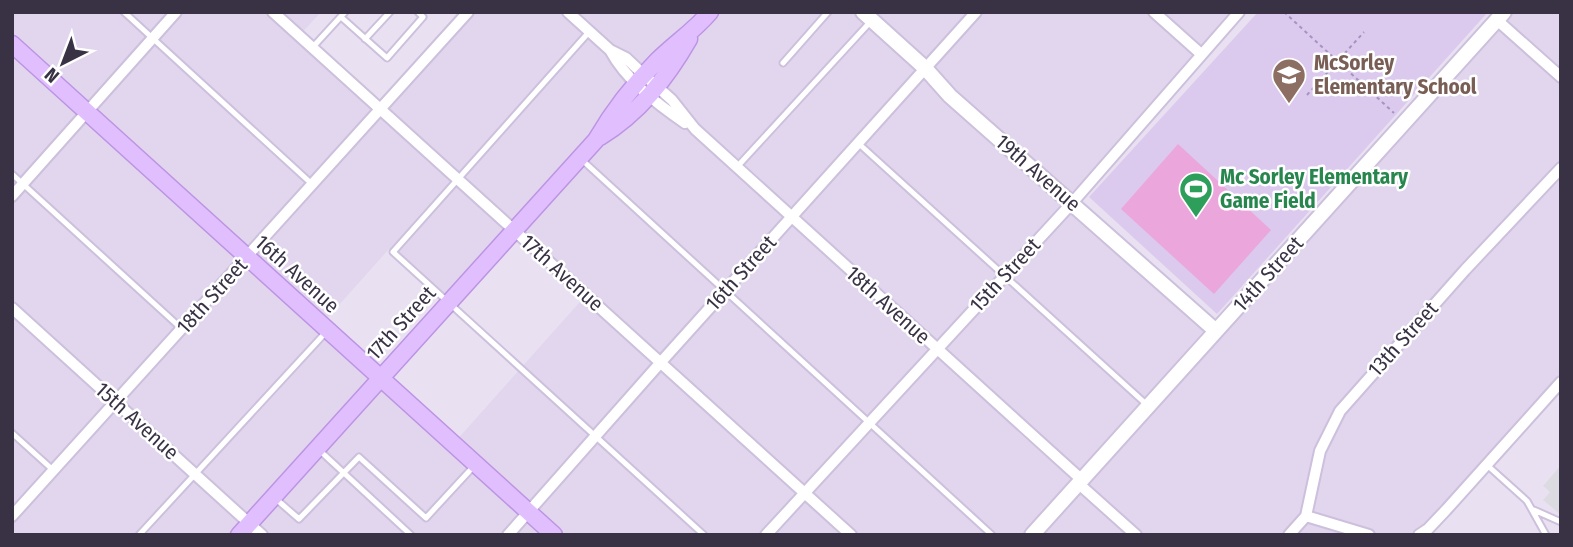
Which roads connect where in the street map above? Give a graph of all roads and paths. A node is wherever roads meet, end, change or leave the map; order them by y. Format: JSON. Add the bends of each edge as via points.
{"nodes":[{"id":1,"x":124,"y":12,"type":"edge"},
{"id":2,"x":176,"y":12,"type":"edge"},
{"id":3,"x":273,"y":12,"type":"edge"},
{"id":4,"x":390,"y":12,"type":"edge"},
{"id":5,"x":418,"y":12,"type":"edge"},
{"id":6,"x":468,"y":12,"type":"edge"},
{"id":7,"x":568,"y":12,"type":"edge"},
{"id":8,"x":710,"y":12,"type":"edge"},
{"id":9,"x":828,"y":12,"type":"edge"},
{"id":10,"x":976,"y":12,"type":"edge"},
{"id":11,"x":1154,"y":12,"type":"edge"},
{"id":12,"x":1239,"y":12,"type":"edge"},
{"id":13,"x":1275,"y":12,"type":"edge"},
{"id":14,"x":1282,"y":12,"type":"edge"},
{"id":15,"x":343,"y":15,"type":"edge"},
{"id":16,"x":867,"y":16,"type":"edge"},
{"id":17,"x":1500,"y":16,"type":"edge"},
{"id":18,"x":694,"y":30,"type":"junction"},
{"id":19,"x":589,"y":32,"type":"junction"},
{"id":20,"x":1364,"y":32,"type":"dead end"},
{"id":21,"x":152,"y":38,"type":"junction"},
{"id":22,"x":365,"y":38,"type":"junction"},
{"id":23,"x":12,"y":44,"type":"edge"},
{"id":24,"x":312,"y":48,"type":"junction"},
{"id":25,"x":1201,"y":54,"type":"junction"},
{"id":26,"x":1337,"y":61,"type":"junction"},
{"id":27,"x":783,"y":63,"type":"dead end"},
{"id":28,"x":925,"y":68,"type":"junction"},
{"id":29,"x":1561,"y":77,"type":"edge"},
{"id":30,"x":640,"y":79,"type":"junction"},
{"id":31,"x":653,"y":90,"type":"junction"},
{"id":32,"x":1307,"y":95,"type":"dead end"},
{"id":33,"x":86,"y":111,"type":"junction"},
{"id":34,"x":380,"y":111,"type":"junction"},
{"id":35,"x":1398,"y":116,"type":"dead end"},
{"id":36,"x":596,"y":140,"type":"junction"},
{"id":37,"x":858,"y":143,"type":"junction"},
{"id":38,"x":580,"y":158,"type":"junction"},
{"id":39,"x":736,"y":167,"type":"junction"},
{"id":40,"x":1561,"y":168,"type":"edge"},
{"id":41,"x":12,"y":174,"type":"edge"},
{"id":42,"x":457,"y":180,"type":"junction"},
{"id":43,"x":23,"y":183,"type":"junction"},
{"id":44,"x":313,"y":185,"type":"junction"},
{"id":45,"x":12,"y":196,"type":"edge"},
{"id":46,"x":1072,"y":203,"type":"junction"},
{"id":47,"x":791,"y":218,"type":"junction"},
{"id":48,"x":514,"y":230,"type":"junction"},
{"id":49,"x":248,"y":257,"type":"junction"},
{"id":50,"x":1004,"y":276,"type":"junction"},
{"id":51,"x":725,"y":290,"type":"junction"},
{"id":52,"x":448,"y":302,"type":"junction"},
{"id":53,"x":12,"y":308,"type":"edge"},
{"id":54,"x":182,"y":329,"type":"junction"},
{"id":55,"x":328,"y":330,"type":"junction"},
{"id":56,"x":1216,"y":331,"type":"junction"},
{"id":57,"x":937,"y":349,"type":"junction"},
{"id":58,"x":661,"y":362,"type":"junction"},
{"id":59,"x":380,"y":377,"type":"junction"},
{"id":60,"x":1561,"y":382,"type":"edge"},
{"id":61,"x":115,"y":401,"type":"junction"},
{"id":62,"x":1149,"y":406,"type":"junction"},
{"id":63,"x":869,"y":420,"type":"junction"},
{"id":64,"x":12,"y":433,"type":"edge"},
{"id":65,"x":596,"y":436,"type":"junction"},
{"id":66,"x":317,"y":448,"type":"junction"},
{"id":67,"x":476,"y":464,"type":"junction"},
{"id":68,"x":1488,"y":465,"type":"junction"},
{"id":69,"x":53,"y":470,"type":"junction"},
{"id":70,"x":344,"y":472,"type":"junction"},
{"id":71,"x":194,"y":473,"type":"junction"},
{"id":72,"x":1080,"y":482,"type":"junction"},
{"id":73,"x":803,"y":493,"type":"junction"},
{"id":74,"x":273,"y":496,"type":"junction"},
{"id":75,"x":1534,"y":510,"type":"junction"},
{"id":76,"x":529,"y":512,"type":"junction"},
{"id":77,"x":12,"y":516,"type":"edge"},
{"id":78,"x":1306,"y":516,"type":"junction"},
{"id":79,"x":1561,"y":522,"type":"edge"},
{"id":80,"x":244,"y":529,"type":"edge"},
{"id":81,"x":139,"y":535,"type":"edge"},
{"id":82,"x":262,"y":535,"type":"edge"},
{"id":83,"x":411,"y":535,"type":"edge"},
{"id":84,"x":508,"y":535,"type":"edge"},
{"id":85,"x":554,"y":535,"type":"edge"},
{"id":86,"x":704,"y":535,"type":"edge"},
{"id":87,"x":766,"y":535,"type":"edge"},
{"id":88,"x":851,"y":535,"type":"edge"},
{"id":89,"x":992,"y":535,"type":"edge"},
{"id":90,"x":1032,"y":535,"type":"edge"},
{"id":91,"x":1136,"y":535,"type":"edge"},
{"id":92,"x":1289,"y":535,"type":"edge"},
{"id":93,"x":1369,"y":535,"type":"edge"},
{"id":94,"x":1419,"y":535,"type":"edge"},
{"id":95,"x":1546,"y":535,"type":"edge"}],
"edges":[{"from":1,"to":21,"type":"lane"},
{"from":2,"to":21,"type":"street"},
{"from":3,"to":24,"type":"street","name":"17th Avenue"},
{"from":4,"to":22,"type":"lane"},
{"from":5,"to":22,"type":"lane","via":[[423,17],[387,58]]},
{"from":6,"to":34,"type":"street","name":"18th Street"},
{"from":7,"to":19,"type":"street","name":"18th Avenue"},
{"from":8,"to":18,"type":"main road","name":"17th Street"},
{"from":9,"to":27,"type":"lane"},
{"from":10,"to":28,"type":"street","name":"16th Street"},
{"from":11,"to":25,"type":"street"},
{"from":12,"to":25,"type":"street","name":"15th Street"},
{"from":13,"to":14,"type":"path"},
{"from":14,"to":26,"type":"path"},
{"from":15,"to":22,"type":"lane"},
{"from":15,"to":24,"type":"lane"},
{"from":16,"to":28,"type":"street","name":"19th Avenue"},
{"from":16,"to":39,"type":"lane"},
{"from":17,"to":29,"type":"street"},
{"from":17,"to":56,"type":"street","name":"14th Street"},
{"from":18,"to":30,"type":"main road","name":"17th Street"},
{"from":18,"to":31,"type":"main road","name":"17th Street","via":[[672,69]]},
{"from":19,"to":30,"type":"street","name":"18th Avenue","via":[[626,58]]},
{"from":19,"to":42,"type":"lane"},
{"from":20,"to":26,"type":"path"},
{"from":21,"to":33,"type":"street"},
{"from":21,"to":44,"type":"lane"},
{"from":23,"to":33,"type":"main road","name":"16th Avenue"},
{"from":24,"to":34,"type":"street","name":"17th Avenue"},
{"from":25,"to":46,"type":"street","name":"15th Street"},
{"from":26,"to":32,"type":"path"},
{"from":26,"to":35,"type":"path"},
{"from":28,"to":37,"type":"street","name":"16th Street"},
{"from":28,"to":46,"type":"street","name":"19th Avenue","via":[[950,96]]},
{"from":30,"to":31,"type":"street","name":"18th Avenue"},
{"from":30,"to":36,"type":"main road","name":"17th Street"},
{"from":31,"to":36,"type":"main road","name":"17th Street","via":[[624,122]]},
{"from":31,"to":39,"type":"street","name":"18th Avenue"},
{"from":33,"to":43,"type":"street"},
{"from":33,"to":49,"type":"main road","name":"16th Avenue"},
{"from":34,"to":42,"type":"street","name":"17th Avenue"},
{"from":34,"to":44,"type":"street","name":"18th Street"},
{"from":36,"to":38,"type":"main road","name":"17th Street"},
{"from":37,"to":47,"type":"street","name":"16th Street"},
{"from":37,"to":50,"type":"lane"},
{"from":38,"to":48,"type":"main road","name":"17th Street"},
{"from":38,"to":51,"type":"lane"},
{"from":39,"to":47,"type":"street","name":"18th Avenue"},
{"from":40,"to":78,"type":"street","name":"13th Street","via":[[1340,411],[1320,451]]},
{"from":41,"to":43,"type":"lane"},
{"from":42,"to":48,"type":"street","name":"17th Avenue"},
{"from":42,"to":52,"type":"lane","via":[[393,252]]},
{"from":43,"to":45,"type":"street"},
{"from":43,"to":54,"type":"lane"},
{"from":44,"to":49,"type":"street","name":"18th Street"},
{"from":46,"to":50,"type":"street","name":"15th Street"},
{"from":46,"to":56,"type":"street","name":"19th Avenue"},
{"from":47,"to":51,"type":"street","name":"16th Street"},
{"from":47,"to":57,"type":"street","name":"18th Avenue"},
{"from":48,"to":52,"type":"main road","name":"17th Street"},
{"from":48,"to":58,"type":"street","name":"17th Avenue"},
{"from":49,"to":54,"type":"street","name":"18th Street"},
{"from":49,"to":55,"type":"main road","name":"16th Avenue"},
{"from":50,"to":57,"type":"street","name":"15th Street"},
{"from":50,"to":62,"type":"lane"},
{"from":51,"to":58,"type":"street","name":"16th Street"},
{"from":51,"to":63,"type":"lane"},
{"from":52,"to":59,"type":"main road","name":"17th Street"},
{"from":52,"to":65,"type":"lane"},
{"from":53,"to":61,"type":"street","name":"15th Avenue"},
{"from":54,"to":61,"type":"street","name":"18th Street"},
{"from":55,"to":59,"type":"main road","name":"16th Avenue"},
{"from":55,"to":71,"type":"lane"},
{"from":56,"to":62,"type":"street","name":"14th Street"},
{"from":57,"to":63,"type":"street","name":"15th Street"},
{"from":57,"to":72,"type":"street","name":"18th Avenue"},
{"from":58,"to":65,"type":"street","name":"16th Street"},
{"from":58,"to":73,"type":"street","name":"17th Avenue"},
{"from":59,"to":66,"type":"main road","name":"17th Street"},
{"from":59,"to":67,"type":"main road","name":"16th Avenue"},
{"from":60,"to":68,"type":"street"},
{"from":61,"to":69,"type":"street","name":"18th Street"},
{"from":61,"to":71,"type":"street","name":"15th Avenue"},
{"from":62,"to":72,"type":"street","name":"14th Street"},
{"from":63,"to":73,"type":"street","name":"15th Street"},
{"from":63,"to":89,"type":"lane"},
{"from":64,"to":69,"type":"lane"},
{"from":65,"to":76,"type":"street","name":"16th Street"},
{"from":65,"to":86,"type":"lane"},
{"from":66,"to":70,"type":"lane"},
{"from":66,"to":74,"type":"main road","name":"17th Street"},
{"from":67,"to":70,"type":"lane","via":[[426,518],[359,457]]},
{"from":67,"to":76,"type":"main road","name":"16th Avenue"},
{"from":68,"to":75,"type":"lane"},
{"from":68,"to":94,"type":"street"},
{"from":69,"to":77,"type":"street","name":"18th Street"},
{"from":70,"to":74,"type":"lane","via":[[299,519]]},
{"from":70,"to":83,"type":"lane"},
{"from":71,"to":80,"type":"street","name":"15th Avenue"},
{"from":71,"to":81,"type":"lane"},
{"from":72,"to":90,"type":"street","name":"14th Street"},
{"from":72,"to":91,"type":"street","name":"18th Avenue"},
{"from":73,"to":87,"type":"street","name":"15th Street"},
{"from":73,"to":88,"type":"street","name":"17th Avenue"},
{"from":74,"to":80,"type":"main road","name":"17th Street"},
{"from":75,"to":79,"type":"lane"},
{"from":75,"to":95,"type":"lane"},
{"from":76,"to":84,"type":"street","name":"16th Street"},
{"from":76,"to":85,"type":"main road","name":"16th Avenue"},
{"from":78,"to":92,"type":"street","name":"13th Street"},
{"from":78,"to":93,"type":"street"},
{"from":80,"to":82,"type":"street","name":"15th Avenue"}]}
